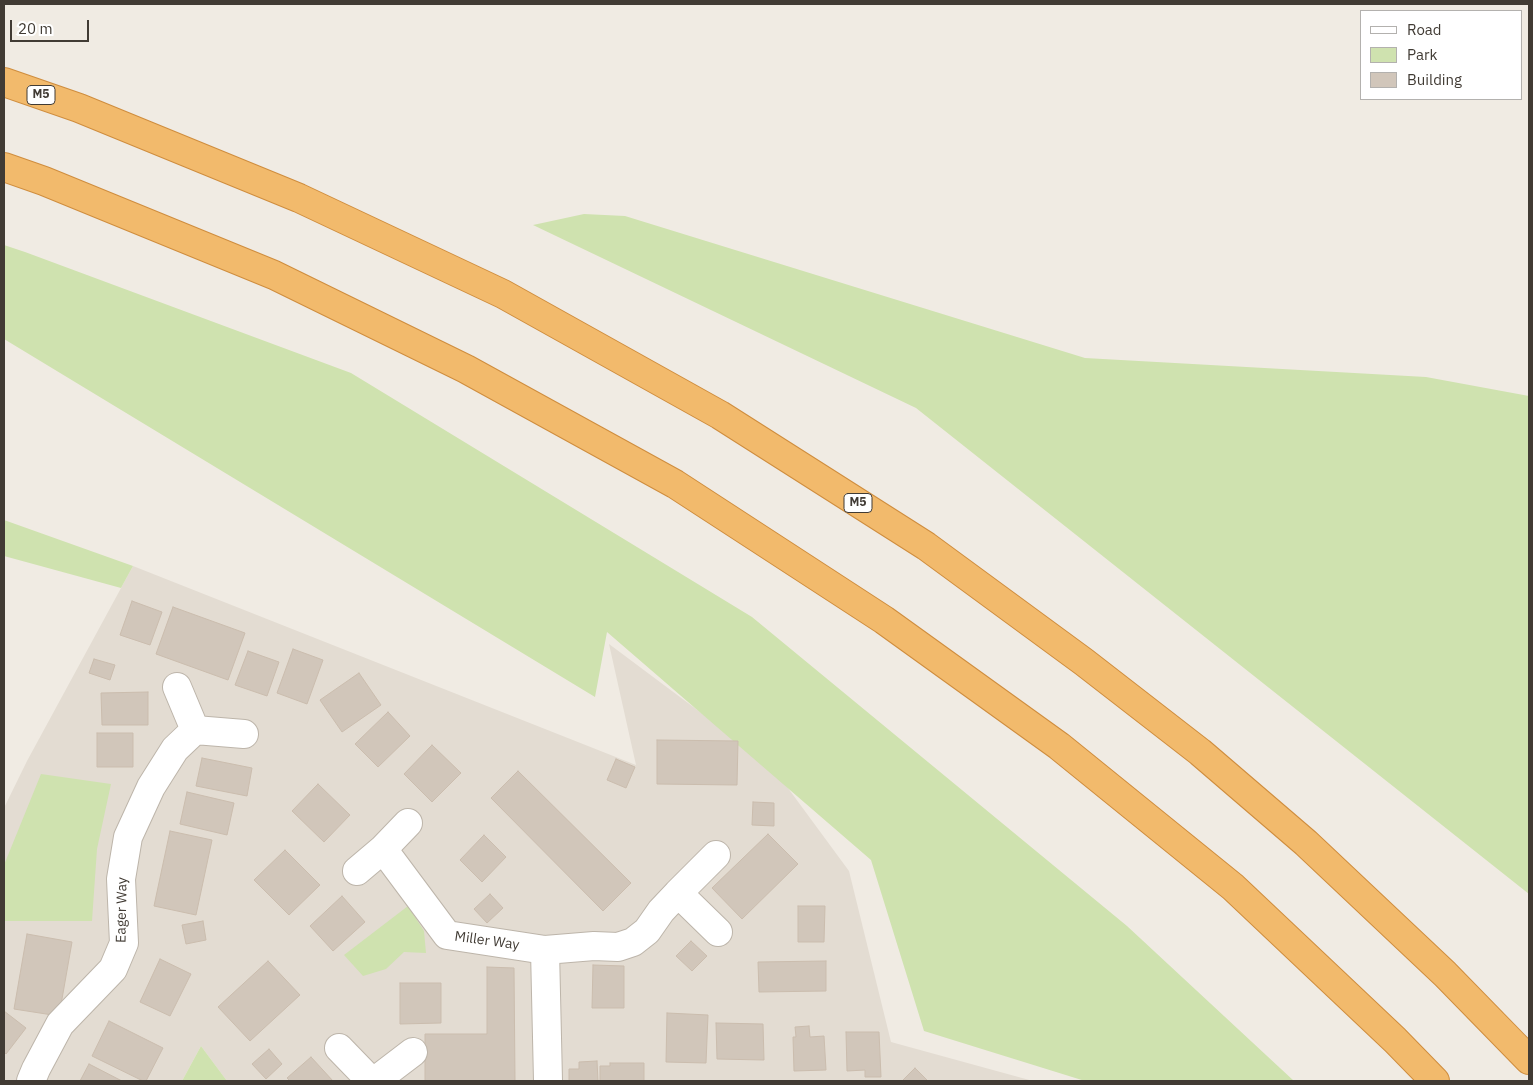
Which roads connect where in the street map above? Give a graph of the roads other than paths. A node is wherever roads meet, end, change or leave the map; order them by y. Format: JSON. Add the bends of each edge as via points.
{"nodes":[{"id":1,"x":4,"y":82,"type":"edge"},
{"id":2,"x":4,"y":167,"type":"edge"},
{"id":3,"x":177,"y":687,"type":"dead end"},
{"id":4,"x":195,"y":730,"type":"junction"},
{"id":5,"x":244,"y":734,"type":"dead end"},
{"id":6,"x":408,"y":823,"type":"dead end"},
{"id":7,"x":383,"y":850,"type":"junction"},
{"id":8,"x":716,"y":855,"type":"dead end"},
{"id":9,"x":358,"y":871,"type":"dead end"},
{"id":10,"x":678,"y":893,"type":"junction"},
{"id":11,"x":718,"y":932,"type":"dead end"},
{"id":12,"x":545,"y":950,"type":"junction"},
{"id":13,"x":339,"y":1048,"type":"dead end"},
{"id":14,"x":413,"y":1052,"type":"dead end"},
{"id":15,"x":1529,"y":1060,"type":"edge"},
{"id":16,"x":31,"y":1081,"type":"edge"},
{"id":17,"x":371,"y":1081,"type":"edge"},
{"id":18,"x":375,"y":1081,"type":"edge"},
{"id":19,"x":548,"y":1081,"type":"edge"},
{"id":20,"x":1435,"y":1081,"type":"edge"}],
"edges":[{"from":1,"to":15,"type":"highway","number":"M5","via":[[79,108],[299,198],[503,294],[720,415],[917,540],[1200,752],[1306,843],[1445,974]]},
{"from":2,"to":20,"type":"highway","via":[[44,180],[274,275],[466,368],[675,484],[884,620],[1059,746],[1233,887]]},
{"from":3,"to":4,"type":"street"},
{"from":4,"to":5,"type":"street"},
{"from":4,"to":16,"type":"street","name":"Eager Way","via":[[175,749],[151,787],[128,837],[121,879],[124,943],[113,968],[60,1024]]},
{"from":6,"to":7,"type":"street"},
{"from":7,"to":9,"type":"street"},
{"from":7,"to":12,"type":"street","name":"Miller Way","via":[[447,936]]},
{"from":8,"to":10,"type":"street","name":"Miller Way"},
{"from":10,"to":11,"type":"street"},
{"from":10,"to":12,"type":"street","name":"Miller Way","via":[[647,931],[633,942],[618,947]]},
{"from":12,"to":19,"type":"street"},
{"from":13,"to":17,"type":"street"},
{"from":14,"to":18,"type":"street"}]}
